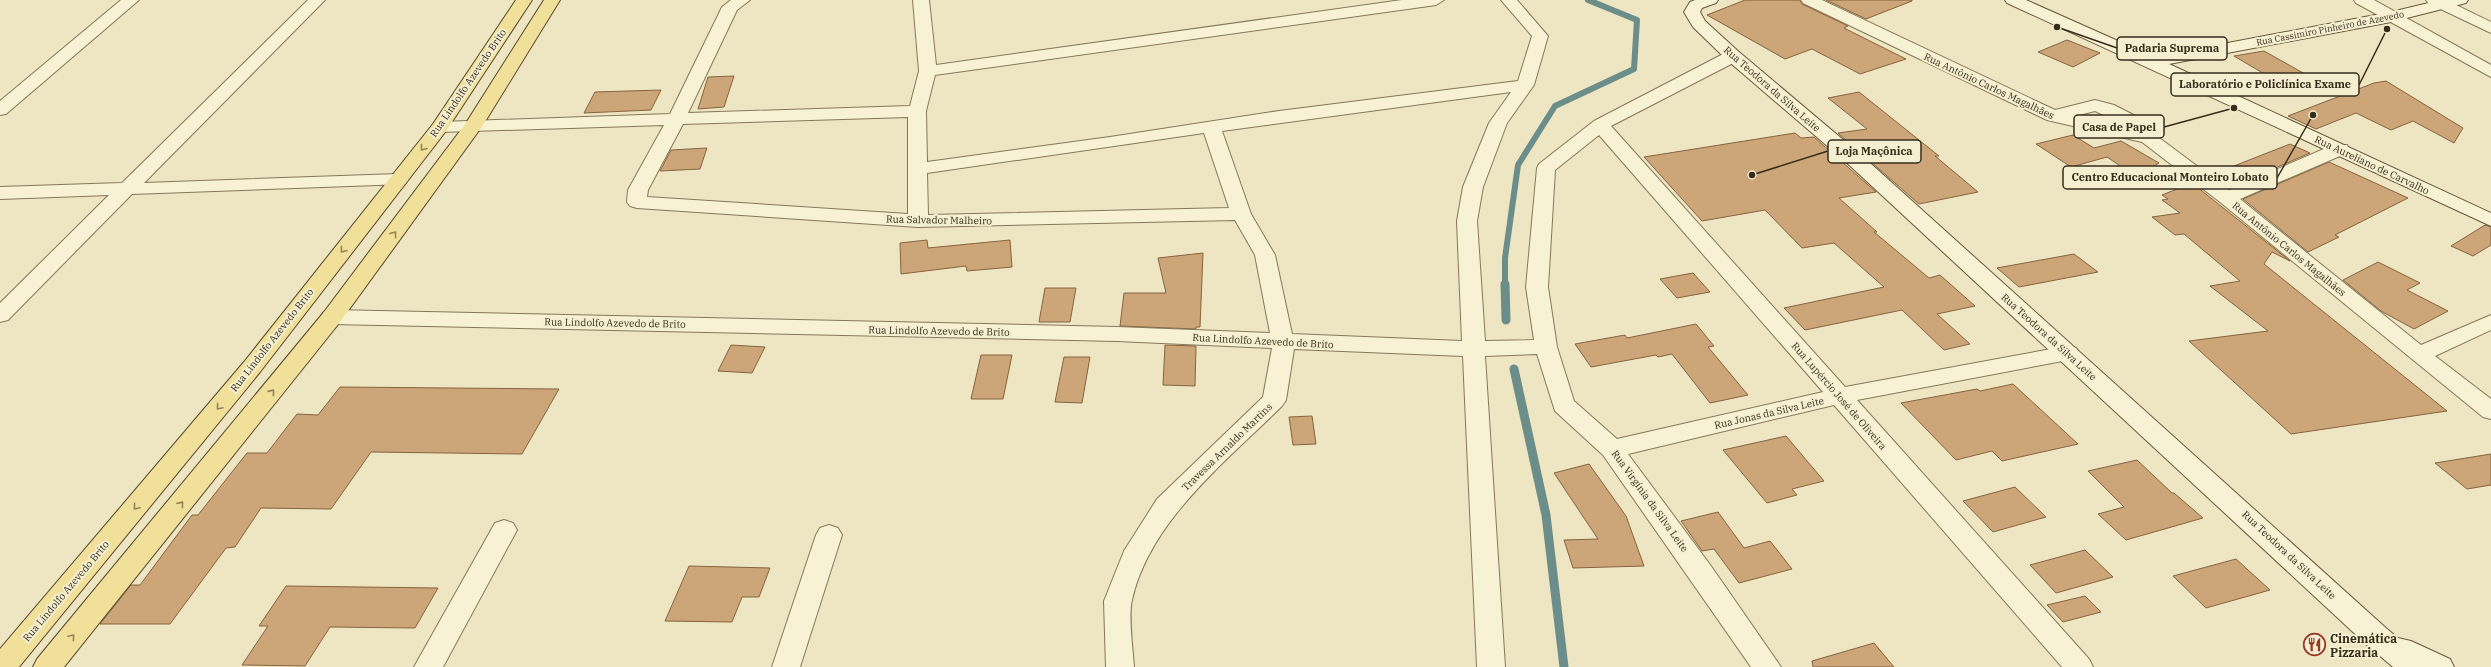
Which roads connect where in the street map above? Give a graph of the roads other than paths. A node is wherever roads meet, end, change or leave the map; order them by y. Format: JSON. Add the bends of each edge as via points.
{"nodes":[{"id":1,"x":131,"y":0,"type":"edge"},
{"id":2,"x":317,"y":0,"type":"edge"},
{"id":3,"x":524,"y":0,"type":"edge"},
{"id":4,"x":552,"y":0,"type":"edge"},
{"id":5,"x":742,"y":0,"type":"edge"},
{"id":6,"x":921,"y":0,"type":"edge"},
{"id":7,"x":1436,"y":0,"type":"edge"},
{"id":8,"x":1510,"y":0,"type":"edge"},
{"id":9,"x":1809,"y":0,"type":"edge"},
{"id":10,"x":2013,"y":0,"type":"edge"},
{"id":11,"x":2362,"y":0,"type":"edge"},
{"id":12,"x":2460,"y":0,"type":"edge"},
{"id":13,"x":1703,"y":2,"type":"edge"},
{"id":14,"x":2438,"y":2,"type":"edge"},
{"id":15,"x":2392,"y":17,"type":"junction"},
{"id":16,"x":2491,"y":28,"type":"edge"},
{"id":17,"x":1733,"y":56,"type":"junction"},
{"id":18,"x":2152,"y":62,"type":"junction"},
{"id":19,"x":928,"y":71,"type":"junction"},
{"id":20,"x":2491,"y":72,"type":"edge"},
{"id":21,"x":1525,"y":85,"type":"junction"},
{"id":22,"x":0,"y":110,"type":"edge"},
{"id":23,"x":917,"y":111,"type":"junction"},
{"id":24,"x":677,"y":118,"type":"junction"},
{"id":25,"x":474,"y":125,"type":"junction"},
{"id":26,"x":1600,"y":125,"type":"junction"},
{"id":27,"x":1211,"y":126,"type":"junction"},
{"id":28,"x":440,"y":127,"type":"junction"},
{"id":29,"x":2340,"y":149,"type":"junction"},
{"id":30,"x":917,"y":169,"type":"junction"},
{"id":31,"x":398,"y":180,"type":"junction"},
{"id":32,"x":126,"y":189,"type":"junction"},
{"id":33,"x":0,"y":193,"type":"edge"},
{"id":34,"x":2227,"y":198,"type":"junction"},
{"id":35,"x":1241,"y":214,"type":"junction"},
{"id":36,"x":2491,"y":220,"type":"edge"},
{"id":37,"x":918,"y":221,"type":"junction"},
{"id":38,"x":0,"y":315,"type":"edge"},
{"id":39,"x":332,"y":317,"type":"junction"},
{"id":40,"x":2491,"y":322,"type":"edge"},
{"id":41,"x":1283,"y":343,"type":"junction"},
{"id":42,"x":1546,"y":347,"type":"junction"},
{"id":43,"x":1474,"y":349,"type":"junction"},
{"id":44,"x":2068,"y":353,"type":"junction"},
{"id":45,"x":2419,"y":355,"type":"junction"},
{"id":46,"x":1839,"y":396,"type":"junction"},
{"id":47,"x":2491,"y":411,"type":"edge"},
{"id":48,"x":1612,"y":449,"type":"junction"},
{"id":49,"x":504,"y":530,"type":"dead end"},
{"id":50,"x":829,"y":535,"type":"dead end"},
{"id":51,"x":2377,"y":637,"type":"junction"},
{"id":52,"x":7,"y":654,"type":"edge"},
{"id":53,"x":47,"y":667,"type":"edge"},
{"id":54,"x":428,"y":667,"type":"edge"},
{"id":55,"x":786,"y":667,"type":"edge"},
{"id":56,"x":1120,"y":667,"type":"edge"},
{"id":57,"x":1491,"y":667,"type":"edge"},
{"id":58,"x":1767,"y":667,"type":"edge"},
{"id":59,"x":2079,"y":667,"type":"edge"},
{"id":60,"x":2413,"y":667,"type":"edge"},
{"id":61,"x":2440,"y":667,"type":"edge"}],
"edges":[{"from":1,"to":22,"type":"street"},
{"from":2,"to":32,"type":"street"},
{"from":3,"to":28,"type":"main road","name":"Rua Lindolfo Azevedo Brito"},
{"from":4,"to":25,"type":"main road"},
{"from":5,"to":24,"type":"street","via":[[730,7]]},
{"from":6,"to":19,"type":"street"},
{"from":7,"to":19,"type":"street"},
{"from":8,"to":21,"type":"street","via":[[1540,36]]},
{"from":9,"to":34,"type":"street","name":"Rua Antônio Carlos Magalhães","via":[[2053,116],[2148,138]]},
{"from":10,"to":18,"type":"street","name":"Rua Aureliano de Carvalho"},
{"from":11,"to":15,"type":"street"},
{"from":12,"to":14,"type":"street","name":"Rua Cassimiro Pinheiro de Azevedo"},
{"from":13,"to":17,"type":"street","name":"Rua Teodora da Silva Leite","via":[[1692,12],[1699,24]]},
{"from":14,"to":15,"type":"street","name":"Rua Cassimiro Pinheiro de Azevedo"},
{"from":14,"to":16,"type":"street"},
{"from":15,"to":18,"type":"street","name":"Rua Cassimiro Pinheiro de Azevedo"},
{"from":15,"to":20,"type":"street"},
{"from":17,"to":26,"type":"street"},
{"from":17,"to":44,"type":"street","name":"Rua Teodora da Silva Leite","via":[[1853,158]]},
{"from":18,"to":29,"type":"street","name":"Rua Aureliano de Carvalho"},
{"from":19,"to":23,"type":"street"},
{"from":21,"to":27,"type":"street"},
{"from":21,"to":43,"type":"street","via":[[1498,123],[1472,194],[1467,221]]},
{"from":23,"to":24,"type":"street"},
{"from":23,"to":30,"type":"street"},
{"from":24,"to":25,"type":"street"},
{"from":24,"to":37,"type":"street","name":"Rua Salvador Malheiro","via":[[638,190],[637,202]]},
{"from":25,"to":28,"type":"street"},
{"from":39,"to":25,"type":"main road","one_way":true},
{"from":26,"to":42,"type":"street","name":"Rua Virgínia da Silva Leite","via":[[1546,168],[1537,287]]},
{"from":26,"to":46,"type":"street","name":"Rua Lupércio José de Oliveira"},
{"from":27,"to":30,"type":"street","via":[[1110,143]]},
{"from":27,"to":35,"type":"street","name":"Travessa Arnaldo Martins"},
{"from":28,"to":31,"type":"main road","name":"Rua Lindolfo Azevedo Brito","one_way":true},
{"from":29,"to":34,"type":"street"},
{"from":29,"to":36,"type":"street","name":"Rua Aureliano de Carvalho"},
{"from":30,"to":37,"type":"street"},
{"from":31,"to":32,"type":"street"},
{"from":31,"to":52,"type":"main road","name":"Rua Lindolfo Azevedo Brito","one_way":true,"via":[[252,367]]},
{"from":32,"to":33,"type":"street"},
{"from":32,"to":38,"type":"street"},
{"from":34,"to":45,"type":"street","name":"Rua Antônio Carlos Magalhães"},
{"from":35,"to":37,"type":"street","name":"Rua Salvador Malheiro"},
{"from":35,"to":41,"type":"street","name":"Travessa Arnaldo Martins","via":[[1265,255]]},
{"from":39,"to":41,"type":"street","name":"Rua Lindolfo Azevedo de Brito","via":[[1117,334]]},
{"from":53,"to":39,"type":"main road","one_way":true},
{"from":40,"to":45,"type":"street"},
{"from":41,"to":43,"type":"street","name":"Rua Lindolfo Azevedo de Brito"},
{"from":41,"to":56,"type":"street","name":"Travessa Arnaldo Martins","via":[[1274,400],[1166,506],[1137,551],[1118,600]]},
{"from":42,"to":43,"type":"street","name":"Rua Lindolfo Azevedo de Brito"},
{"from":42,"to":48,"type":"street","name":"Rua Virgínia da Silva Leite","via":[[1563,405]]},
{"from":43,"to":57,"type":"street"},
{"from":44,"to":46,"type":"street","name":"Rua Jonas da Silva Leite"},
{"from":44,"to":51,"type":"street","name":"Rua Teodora da Silva Leite"},
{"from":45,"to":47,"type":"street","name":"Rua Antônio Carlos Magalhães"},
{"from":46,"to":48,"type":"street","name":"Rua Jonas da Silva Leite"},
{"from":46,"to":59,"type":"street","name":"Rua Lupércio José de Oliveira"},
{"from":48,"to":58,"type":"street","name":"Rua Virgínia da Silva Leite"},
{"from":49,"to":54,"type":"street"},
{"from":50,"to":55,"type":"street"},
{"from":51,"to":60,"type":"street","name":"Rua Teodora da Silva Leite"},
{"from":51,"to":61,"type":"street"}]}
